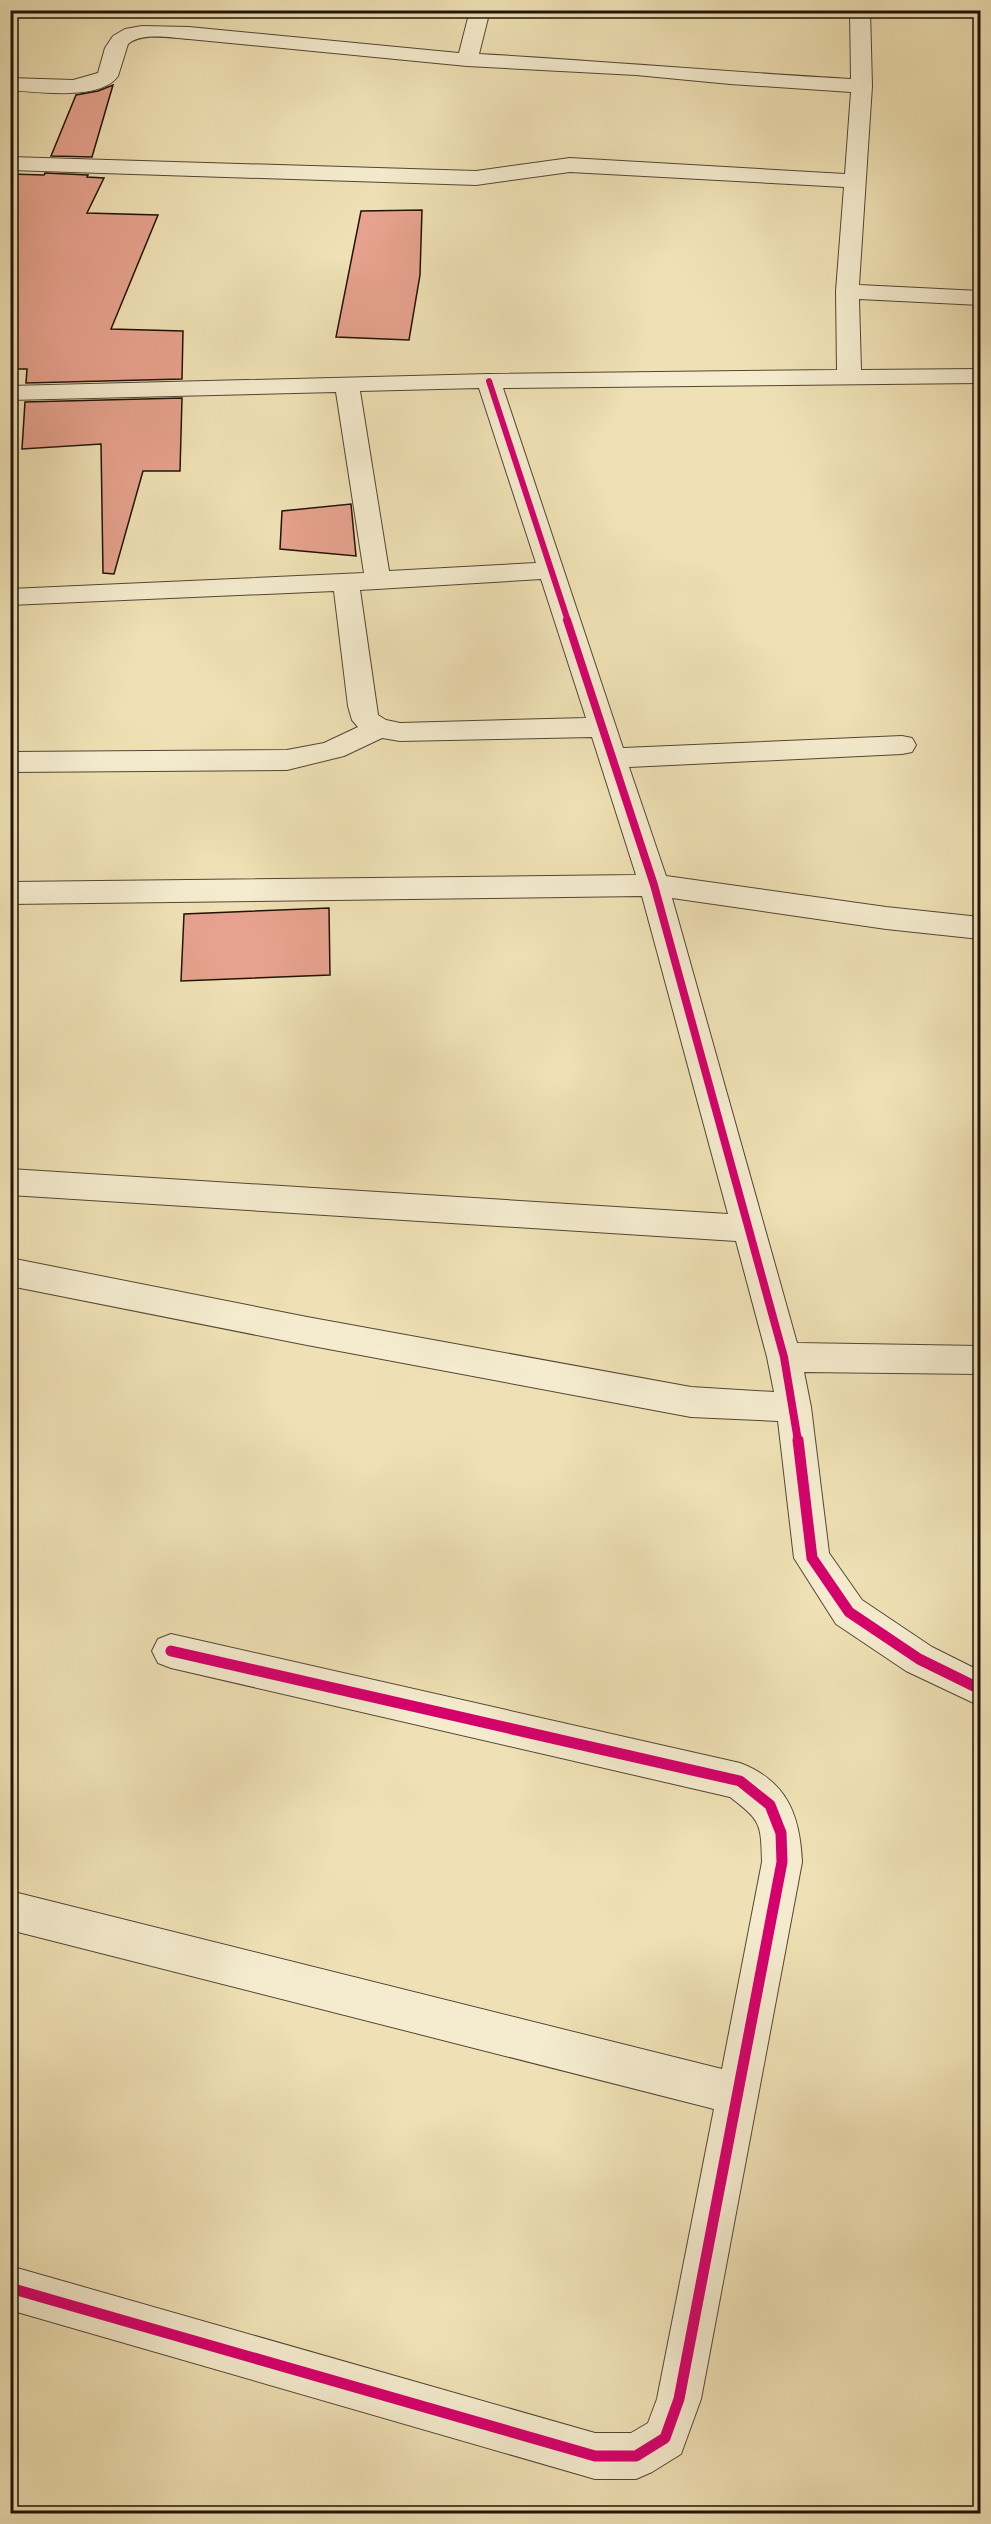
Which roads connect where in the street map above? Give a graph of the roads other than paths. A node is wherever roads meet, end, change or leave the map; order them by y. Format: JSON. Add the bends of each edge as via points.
{"nodes":[{"id":1,"x":480,"y":10,"type":"edge"},
{"id":2,"x":860,"y":10,"type":"edge"},
{"id":3,"x":467,"y":60,"type":"junction"},
{"id":4,"x":10,"y":84,"type":"edge"},
{"id":5,"x":862,"y":86,"type":"junction"},
{"id":6,"x":10,"y":163,"type":"edge"},
{"id":7,"x":854,"y":181,"type":"junction"},
{"id":8,"x":847,"y":291,"type":"junction"},
{"id":9,"x":981,"y":298,"type":"edge"},
{"id":10,"x":981,"y":376,"type":"edge"},
{"id":11,"x":849,"y":377,"type":"junction"},
{"id":12,"x":489,"y":381,"type":"junction"},
{"id":13,"x":347,"y":384,"type":"junction"},
{"id":14,"x":10,"y":393,"type":"edge"},
{"id":15,"x":551,"y":570,"type":"junction"},
{"id":16,"x":378,"y":581,"type":"junction"},
{"id":17,"x":345,"y":583,"type":"junction"},
{"id":18,"x":10,"y":597,"type":"edge"},
{"id":19,"x":602,"y":727,"type":"junction"},
{"id":20,"x":378,"y":728,"type":"junction"},
{"id":21,"x":902,"y":745,"type":"dead end"},
{"id":22,"x":613,"y":758,"type":"junction"},
{"id":23,"x":10,"y":762,"type":"edge"},
{"id":24,"x":654,"y":885,"type":"junction"},
{"id":25,"x":10,"y":892,"type":"edge"},
{"id":26,"x":981,"y":928,"type":"edge"},
{"id":27,"x":10,"y":1182,"type":"edge"},
{"id":28,"x":746,"y":1228,"type":"junction"},
{"id":29,"x":10,"y":1272,"type":"edge"},
{"id":30,"x":784,"y":1357,"type":"junction"},
{"id":31,"x":981,"y":1360,"type":"edge"},
{"id":32,"x":794,"y":1407,"type":"junction"},
{"id":33,"x":171,"y":1651,"type":"dead end"},
{"id":34,"x":981,"y":1689,"type":"edge"},
{"id":35,"x":10,"y":1910,"type":"edge"},
{"id":36,"x":737,"y":2094,"type":"junction"},
{"id":37,"x":10,"y":2288,"type":"edge"}],
"edges":[{"from":1,"to":3,"type":"street"},
{"from":2,"to":5,"type":"street"},
{"from":3,"to":4,"type":"street","via":[[194,26],[123,36],[108,76],[98,82],[63,86]]},
{"from":3,"to":5,"type":"street"},
{"from":5,"to":7,"type":"street"},
{"from":6,"to":7,"type":"street","via":[[476,178],[570,165]]},
{"from":7,"to":8,"type":"street"},
{"from":8,"to":9,"type":"street"},
{"from":8,"to":11,"type":"street"},
{"from":10,"to":11,"type":"street"},
{"from":11,"to":12,"type":"street"},
{"from":12,"to":13,"type":"street"},
{"from":12,"to":15,"type":"street"},
{"from":13,"to":14,"type":"street"},
{"from":13,"to":16,"type":"street"},
{"from":15,"to":16,"type":"street"},
{"from":15,"to":19,"type":"street"},
{"from":16,"to":17,"type":"street"},
{"from":17,"to":18,"type":"street"},
{"from":17,"to":20,"type":"street","via":[[362,706],[366,720]]},
{"from":19,"to":20,"type":"street","via":[[400,732]]},
{"from":19,"to":22,"type":"street"},
{"from":20,"to":23,"type":"street","via":[[352,744],[322,755],[287,760]]},
{"from":21,"to":22,"type":"street"},
{"from":22,"to":24,"type":"street"},
{"from":24,"to":25,"type":"street"},
{"from":24,"to":26,"type":"street"},
{"from":24,"to":28,"type":"street"},
{"from":27,"to":28,"type":"street"},
{"from":28,"to":30,"type":"street"},
{"from":29,"to":32,"type":"street","via":[[691,1402]]},
{"from":30,"to":31,"type":"street"},
{"from":30,"to":32,"type":"street"},
{"from":32,"to":34,"type":"street","via":[[812,1558],[849,1612],[919,1659]]},
{"from":33,"to":36,"type":"street","via":[[740,1781],[770,1805],[781,1833],[782,1862]]},
{"from":35,"to":36,"type":"street"},
{"from":36,"to":37,"type":"street","via":[[680,2398],[665,2438],[636,2456],[595,2456]]}]}
